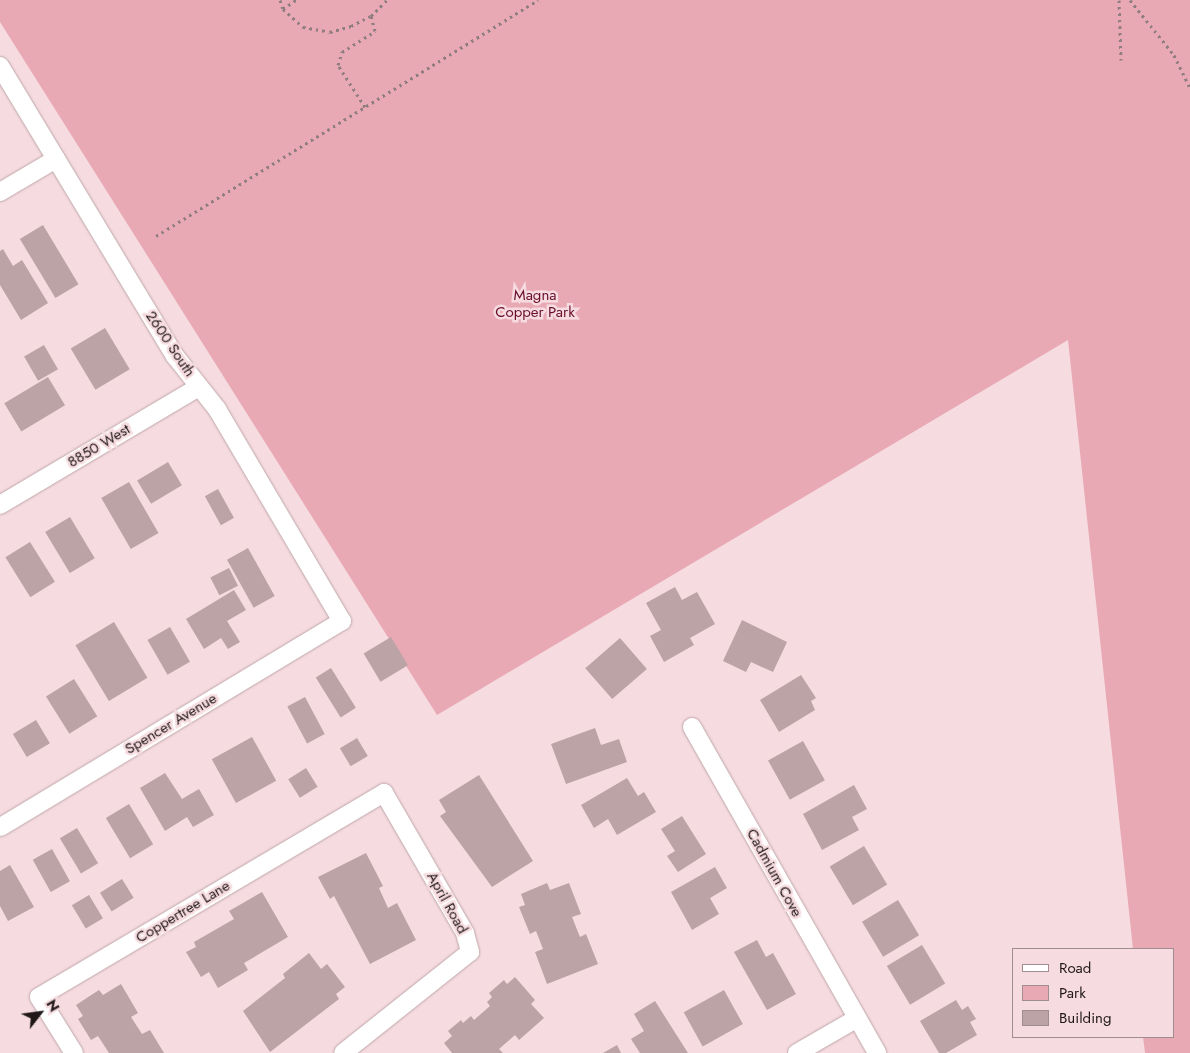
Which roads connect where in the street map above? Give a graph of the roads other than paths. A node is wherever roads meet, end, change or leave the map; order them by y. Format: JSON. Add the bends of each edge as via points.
{"nodes":[{"id":1,"x":0,"y":66,"type":"edge"},
{"id":2,"x":56,"y":159,"type":"junction"},
{"id":3,"x":0,"y":192,"type":"edge"},
{"id":4,"x":199,"y":387,"type":"junction"},
{"id":5,"x":0,"y":506,"type":"edge"},
{"id":6,"x":342,"y":621,"type":"joint"},
{"id":7,"x":692,"y":727,"type":"dead end"},
{"id":8,"x":384,"y":793,"type":"joint"},
{"id":9,"x":0,"y":827,"type":"edge"},
{"id":10,"x":856,"y":1019,"type":"junction"},
{"id":11,"x":74,"y":1053,"type":"edge"},
{"id":12,"x":343,"y":1053,"type":"edge"},
{"id":13,"x":797,"y":1053,"type":"edge"},
{"id":14,"x":876,"y":1053,"type":"edge"}],
"edges":[{"from":1,"to":2,"type":"street","name":"2600 South"},
{"from":2,"to":3,"type":"street"},
{"from":2,"to":4,"type":"street","name":"2600 South","via":[[175,356]]},
{"from":4,"to":5,"type":"street","name":"8850 West"},
{"from":4,"to":6,"type":"street","name":"2600 South","via":[[217,409]]},
{"from":6,"to":9,"type":"street","name":"Spencer Avenue"},
{"from":7,"to":10,"type":"street","name":"Cadmium Cove"},
{"from":8,"to":11,"type":"street","name":"Coppertree Lane","via":[[39,997]]},
{"from":8,"to":12,"type":"street","name":"April Road","via":[[465,933],[470,952]]},
{"from":10,"to":13,"type":"street"},
{"from":10,"to":14,"type":"street","name":"Cadmium Cove"}]}
